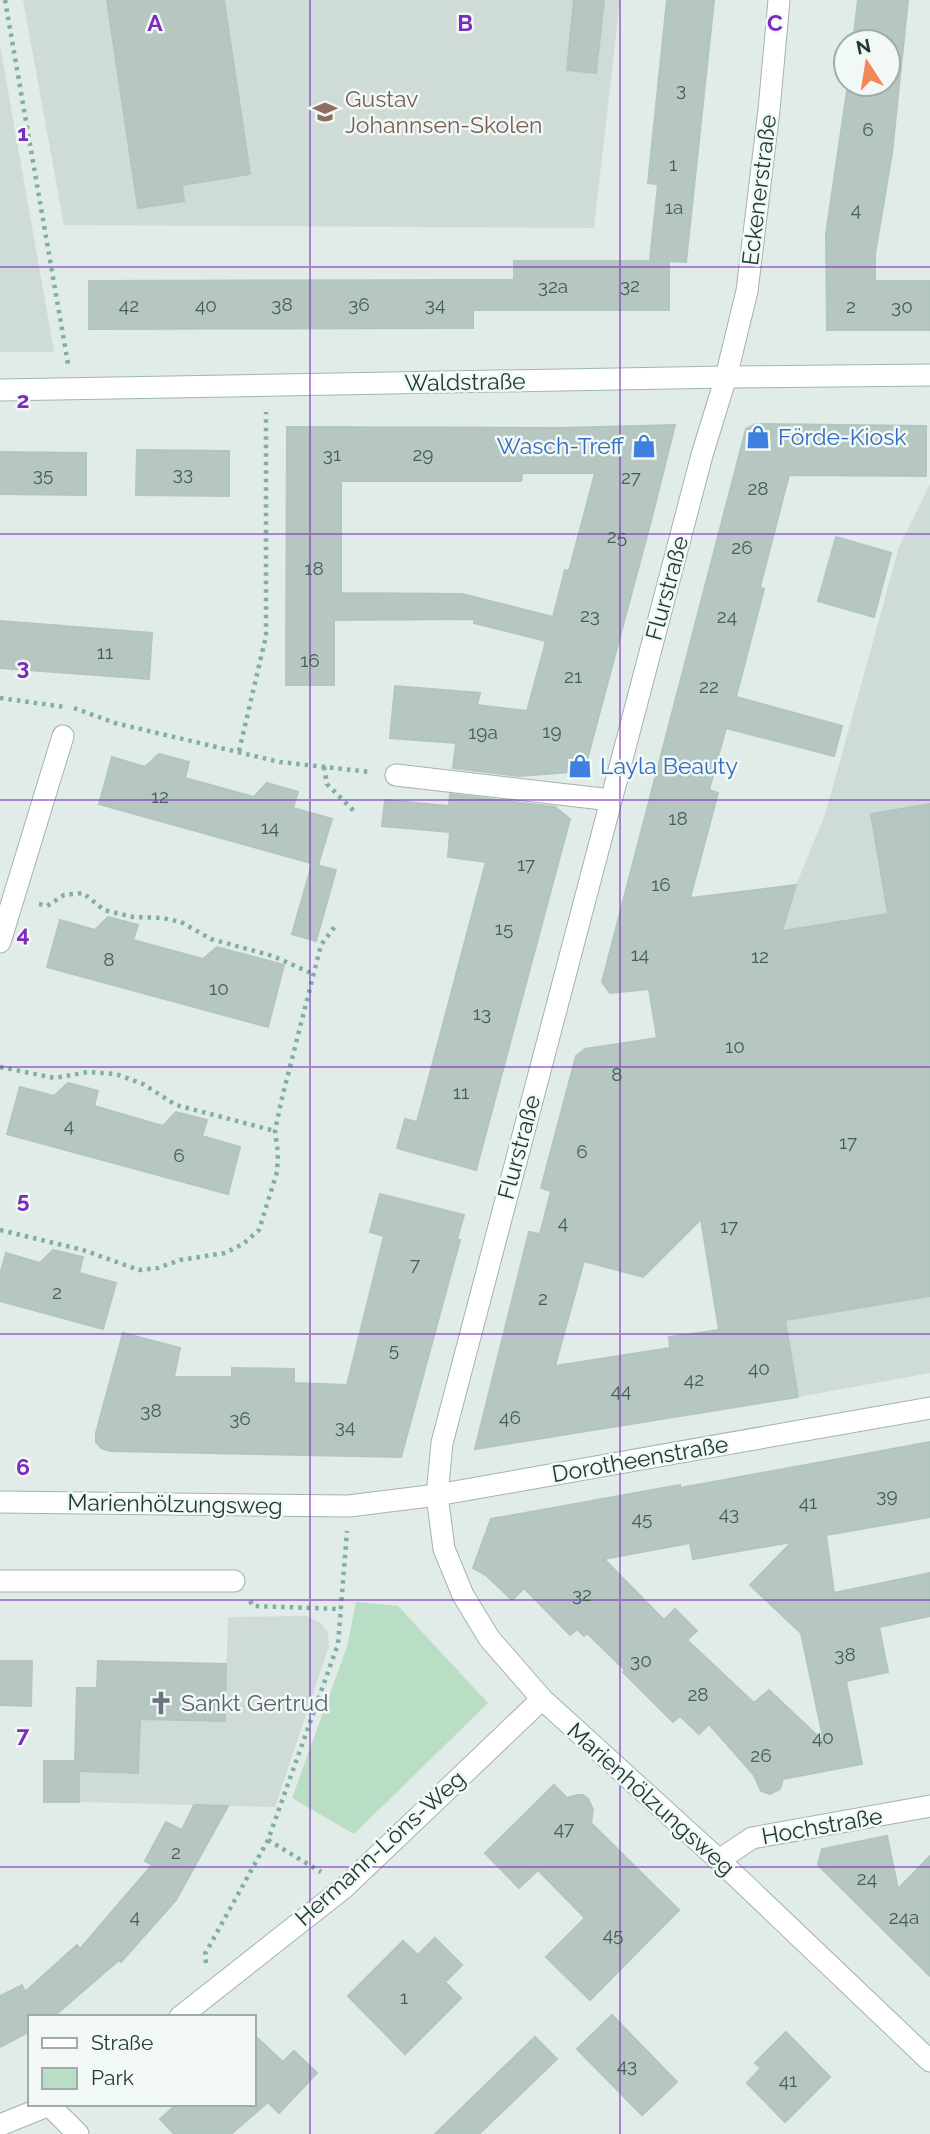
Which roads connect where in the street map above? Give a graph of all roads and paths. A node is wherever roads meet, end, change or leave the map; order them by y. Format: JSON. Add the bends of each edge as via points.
{"nodes":[{"id":1,"x":5,"y":0,"type":"edge"},
{"id":2,"x":779,"y":0,"type":"edge"},
{"id":3,"x":930,"y":375,"type":"edge"},
{"id":4,"x":726,"y":377,"type":"junction"},
{"id":5,"x":266,"y":386,"type":"junction"},
{"id":6,"x":72,"y":389,"type":"junction"},
{"id":7,"x":0,"y":390,"type":"edge"},
{"id":8,"x":0,"y":698,"type":"edge"},
{"id":9,"x":72,"y":708,"type":"junction"},
{"id":10,"x":63,"y":736,"type":"joint"},
{"id":11,"x":239,"y":751,"type":"junction"},
{"id":12,"x":324,"y":767,"type":"junction"},
{"id":13,"x":371,"y":772,"type":"dead end"},
{"id":14,"x":396,"y":775,"type":"dead end"},
{"id":15,"x":611,"y":800,"type":"junction"},
{"id":16,"x":355,"y":812,"type":"dead end"},
{"id":17,"x":14,"y":899,"type":"junction"},
{"id":18,"x":336,"y":925,"type":"dead end"},
{"id":19,"x":0,"y":942,"type":"edge"},
{"id":20,"x":313,"y":974,"type":"junction"},
{"id":21,"x":0,"y":1067,"type":"edge"},
{"id":22,"x":275,"y":1131,"type":"junction"},
{"id":23,"x":0,"y":1230,"type":"edge"},
{"id":24,"x":930,"y":1408,"type":"edge"},
{"id":25,"x":437,"y":1495,"type":"junction"},
{"id":26,"x":0,"y":1502,"type":"edge"},
{"id":27,"x":349,"y":1506,"type":"junction"},
{"id":28,"x":0,"y":1581,"type":"edge"},
{"id":29,"x":234,"y":1581,"type":"joint"},
{"id":30,"x":341,"y":1609,"type":"junction"},
{"id":31,"x":542,"y":1699,"type":"junction"},
{"id":32,"x":930,"y":1807,"type":"edge"},
{"id":33,"x":268,"y":1840,"type":"junction"},
{"id":34,"x":719,"y":1860,"type":"junction"},
{"id":35,"x":345,"y":1887,"type":"junction"},
{"id":36,"x":211,"y":1993,"type":"junction"},
{"id":37,"x":183,"y":2015,"type":"edge"},
{"id":38,"x":930,"y":2062,"type":"edge"},
{"id":39,"x":48,"y":2106,"type":"edge"},
{"id":40,"x":52,"y":2106,"type":"edge"},
{"id":41,"x":0,"y":2125,"type":"edge"},
{"id":42,"x":78,"y":2134,"type":"edge"}],
"edges":[{"from":1,"to":6,"type":"path"},
{"from":2,"to":4,"type":"street","name":"Eckenerstraße","via":[[747,291]]},
{"from":3,"to":4,"type":"street","name":"Waldstraße"},
{"from":4,"to":5,"type":"street","name":"Waldstraße"},
{"from":4,"to":15,"type":"street","name":"Flurstraße"},
{"from":5,"to":6,"type":"street","name":"Waldstraße"},
{"from":5,"to":11,"type":"path","via":[[266,636]]},
{"from":6,"to":7,"type":"street","name":"Waldstraße"},
{"from":8,"to":9,"type":"path"},
{"from":9,"to":10,"type":"path"},
{"from":9,"to":11,"type":"path","via":[[115,723]]},
{"from":10,"to":17,"type":"street"},
{"from":11,"to":12,"type":"path"},
{"from":12,"to":13,"type":"path"},
{"from":12,"to":16,"type":"path","via":[[327,784]]},
{"from":14,"to":15,"type":"street"},
{"from":15,"to":25,"type":"street","name":"Flurstraße","via":[[442,1443]]},
{"from":17,"to":19,"type":"street"},
{"from":17,"to":20,"type":"path","via":[[47,906],[64,895],[83,893],[104,911],[181,922],[211,939],[273,956]]},
{"from":18,"to":20,"type":"path","via":[[321,945]]},
{"from":20,"to":22,"type":"path"},
{"from":21,"to":22,"type":"path","via":[[55,1078],[88,1072],[116,1074],[143,1084],[176,1105]]},
{"from":22,"to":23,"type":"path","via":[[277,1172],[259,1230],[225,1253],[139,1270],[83,1250]]},
{"from":24,"to":25,"type":"street","name":"Dorotheenstraße"},
{"from":25,"to":27,"type":"street","name":"Dorotheenstraße"},
{"from":25,"to":31,"type":"street","name":"Marienhölzungsweg","via":[[444,1549],[463,1595],[489,1638]]},
{"from":26,"to":27,"type":"street","name":"Marienhölzungsweg"},
{"from":27,"to":30,"type":"path"},
{"from":28,"to":29,"type":"street"},
{"from":29,"to":30,"type":"path","via":[[253,1606]]},
{"from":30,"to":33,"type":"path","via":[[338,1644]]},
{"from":31,"to":34,"type":"street","name":"Marienhölzungsweg"},
{"from":31,"to":35,"type":"street","name":"Hermann-Löns-Weg"},
{"from":32,"to":34,"type":"street","name":"Hochstraße","via":[[752,1838]]},
{"from":33,"to":35,"type":"path"},
{"from":33,"to":36,"type":"path","via":[[205,1954]]},
{"from":34,"to":38,"type":"street","name":"Marienhölzungsweg"},
{"from":35,"to":36,"type":"street","name":"Hermann-Löns-Weg"},
{"from":36,"to":37,"type":"street","name":"Hermann-Löns-Weg"},
{"from":39,"to":41,"type":"street"},
{"from":40,"to":42,"type":"street"}]}
